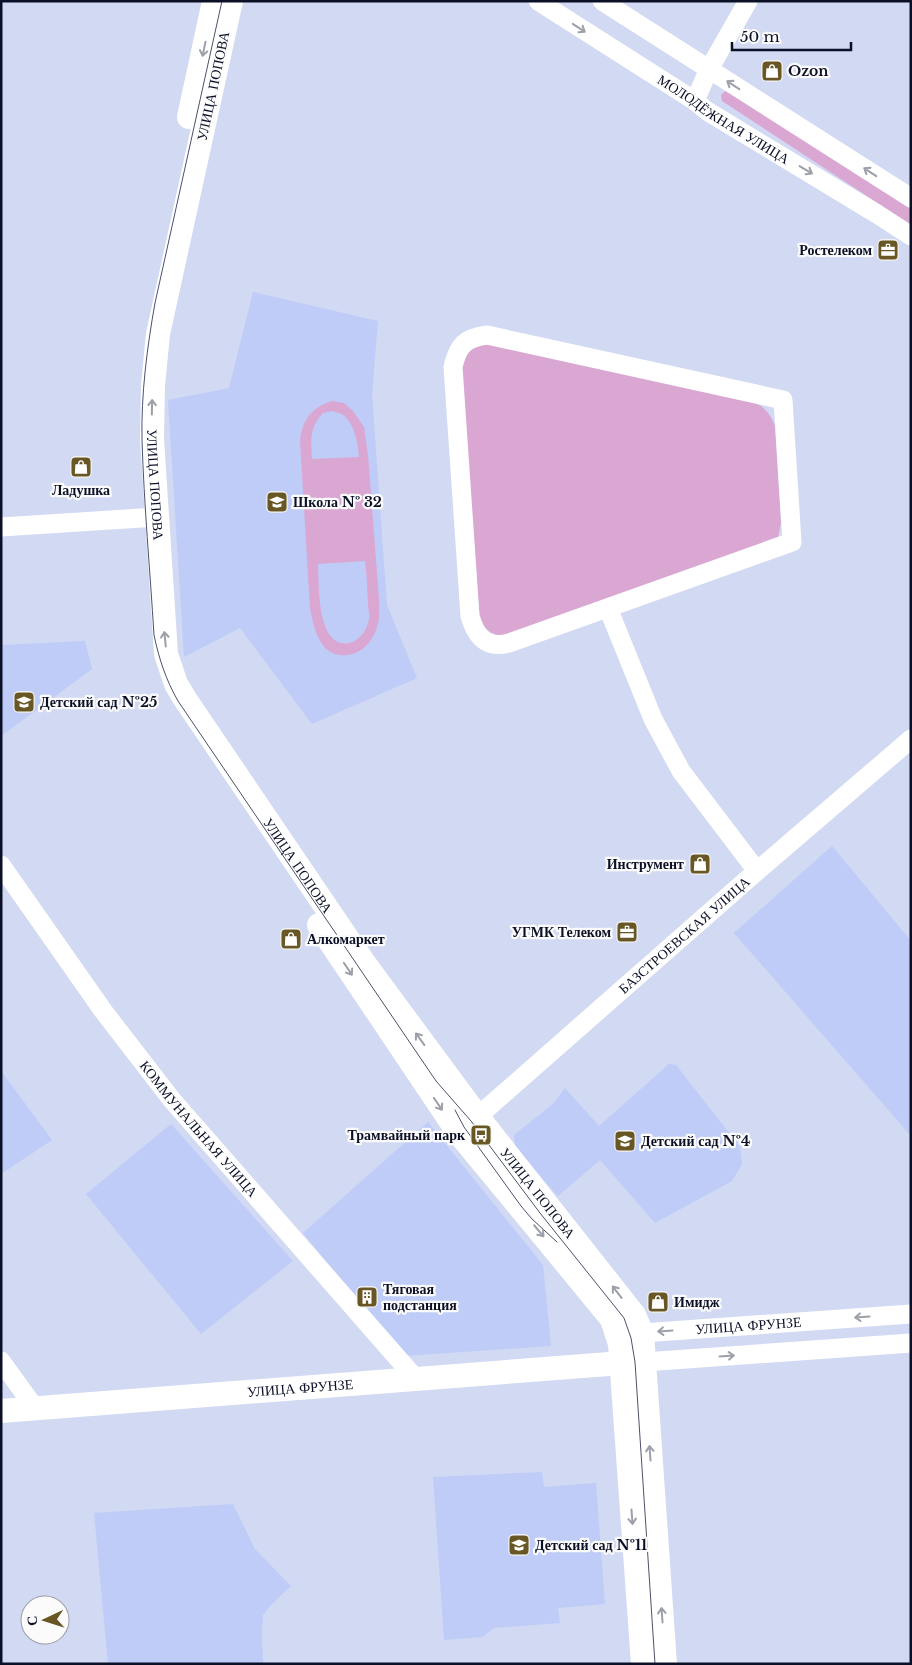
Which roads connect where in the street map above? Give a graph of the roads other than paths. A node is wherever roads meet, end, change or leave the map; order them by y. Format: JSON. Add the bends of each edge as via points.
{"nodes":[{"id":1,"x":214,"y":1,"type":"edge"},
{"id":2,"x":231,"y":1,"type":"edge"},
{"id":3,"x":538,"y":1,"type":"edge"},
{"id":4,"x":602,"y":1,"type":"edge"},
{"id":5,"x":748,"y":1,"type":"edge"},
{"id":6,"x":708,"y":71,"type":"junction"},
{"id":7,"x":695,"y":101,"type":"junction"},
{"id":8,"x":911,"y":198,"type":"edge"},
{"id":9,"x":911,"y":236,"type":"edge"},
{"id":10,"x":149,"y":517,"type":"junction"},
{"id":11,"x":1,"y":527,"type":"edge"},
{"id":12,"x":608,"y":608,"type":"junction"},
{"id":13,"x":911,"y":739,"type":"edge"},
{"id":14,"x":1,"y":864,"type":"edge"},
{"id":15,"x":757,"y":871,"type":"junction"},
{"id":16,"x":477,"y":1116,"type":"junction"},
{"id":17,"x":458,"y":1132,"type":"junction"},
{"id":18,"x":911,"y":1314,"type":"edge"},
{"id":19,"x":642,"y":1333,"type":"junction"},
{"id":20,"x":911,"y":1343,"type":"edge"},
{"id":21,"x":621,"y":1359,"type":"junction"},
{"id":22,"x":1,"y":1360,"type":"edge"},
{"id":23,"x":416,"y":1379,"type":"junction"},
{"id":24,"x":35,"y":1408,"type":"junction"},
{"id":25,"x":1,"y":1411,"type":"edge"},
{"id":26,"x":643,"y":1664,"type":"edge"},
{"id":27,"x":665,"y":1664,"type":"edge"}],
"edges":[{"from":1,"to":10,"type":"street","name":"УЛИЦА ПОПОВА","one_way":true,"via":[[143,333],[137,386],[136,440]]},
{"from":10,"to":2,"type":"street","name":"УЛИЦА ПОПОВА","one_way":true,"via":[[158,334]]},
{"from":3,"to":7,"type":"street","name":"МОЛОДЁЖНАЯ УЛИЦА","one_way":true},
{"from":4,"to":6,"type":"street"},
{"from":5,"to":6,"type":"street"},
{"from":6,"to":7,"type":"street"},
{"from":8,"to":6,"type":"street","one_way":true},
{"from":7,"to":9,"type":"street","name":"МОЛОДЁЖНАЯ УЛИЦА","one_way":true},
{"from":10,"to":11,"type":"street"},
{"from":16,"to":10,"type":"street","name":"УЛИЦА ПОПОВА","one_way":true,"via":[[364,963],[176,684],[166,654]]},
{"from":10,"to":17,"type":"street","name":"УЛИЦА ПОПОВА","one_way":true,"via":[[148,642],[164,691]]},
{"from":12,"to":12,"type":"street","via":[[792,542],[783,400],[487,335],[467,340],[460,348],[454,367],[470,616],[474,629],[481,638],[499,646]]},
{"from":12,"to":15,"type":"street","via":[[653,719],[681,771]]},
{"from":13,"to":15,"type":"street","name":"БАЗСТРОЕВСКАЯ УЛИЦА"},
{"from":14,"to":23,"type":"street","name":"КОММУНАЛЬНАЯ УЛИЦА","via":[[104,1012],[172,1100]]},
{"from":15,"to":16,"type":"street","name":"БАЗСТРОЕВСКАЯ УЛИЦА"},
{"from":16,"to":17,"type":"street","name":"БАЗСТРОЕВСКАЯ УЛИЦА"},
{"from":19,"to":16,"type":"street","name":"УЛИЦА ПОПОВА","one_way":true,"via":[[634,1315]]},
{"from":17,"to":21,"type":"street","name":"УЛИЦА ПОПОВА","one_way":true,"via":[[612,1319]]},
{"from":18,"to":19,"type":"street","name":"УЛИЦА ФРУНЗЕ","one_way":true},
{"from":19,"to":21,"type":"street","name":"УЛИЦА ПОПОВА"},
{"from":21,"to":20,"type":"street","name":"УЛИЦА ФРУНЗЕ","one_way":true},
{"from":21,"to":23,"type":"street","name":"УЛИЦА ФРУНЗЕ"},
{"from":21,"to":26,"type":"street","name":"УЛИЦА ПОПОВА","one_way":true},
{"from":27,"to":21,"type":"street","name":"УЛИЦА ПОПОВА","one_way":true},
{"from":22,"to":24,"type":"street"},
{"from":23,"to":24,"type":"street","name":"УЛИЦА ФРУНЗЕ"},
{"from":24,"to":25,"type":"street","name":"УЛИЦА ФРУНЗЕ"}]}
